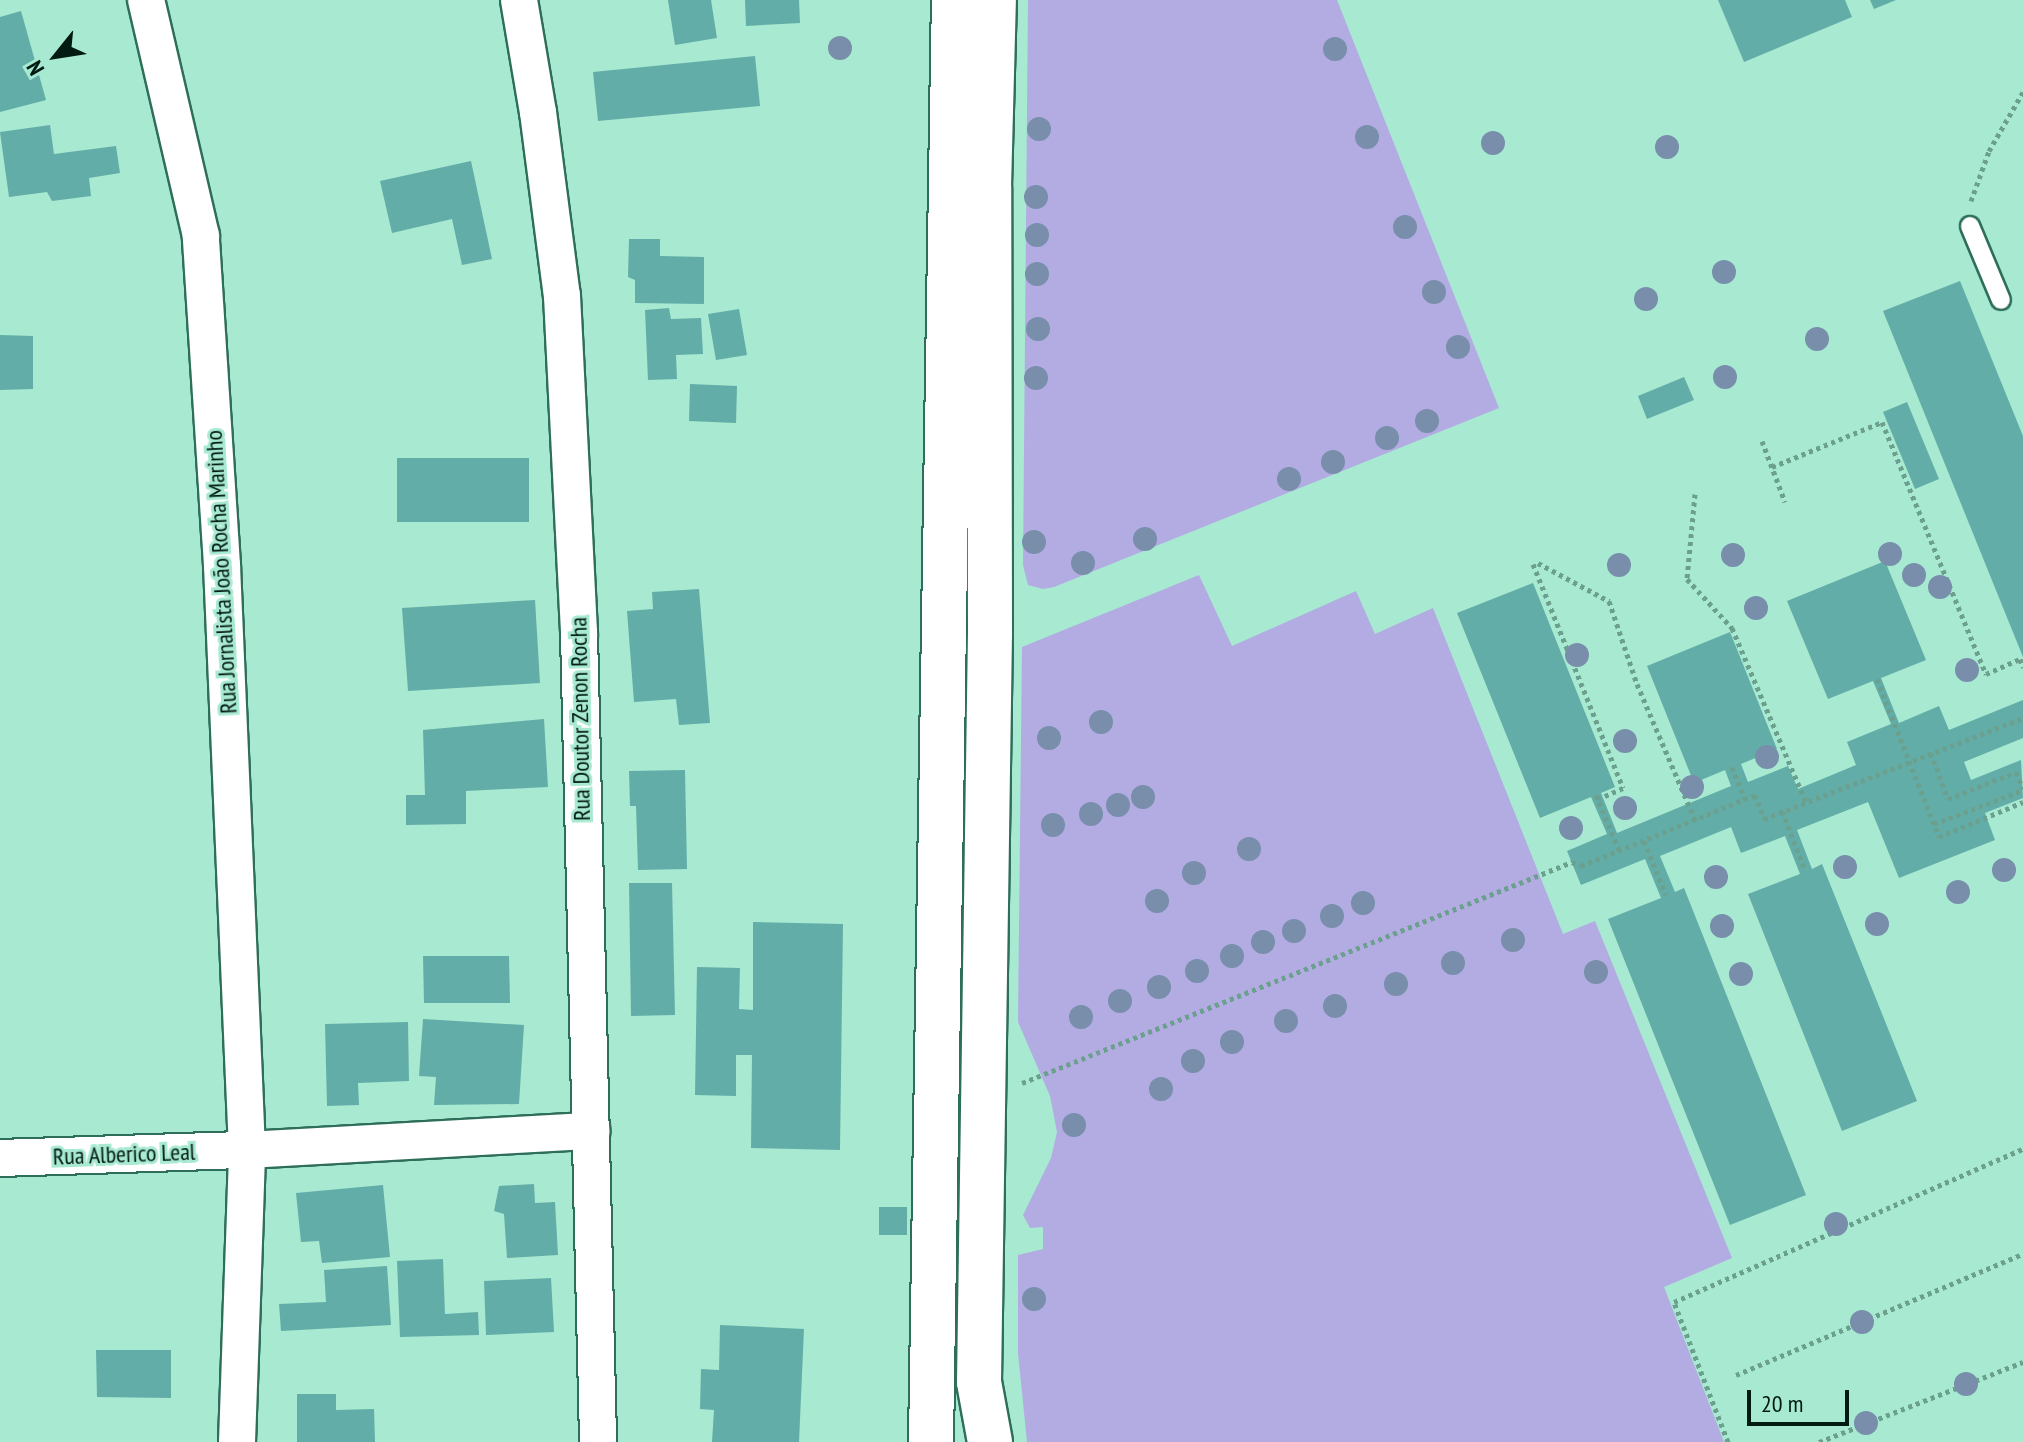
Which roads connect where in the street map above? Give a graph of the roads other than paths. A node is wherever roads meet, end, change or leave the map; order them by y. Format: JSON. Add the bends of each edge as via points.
{"nodes":[{"id":1,"x":146,"y":0,"type":"edge"},
{"id":2,"x":519,"y":0,"type":"edge"},
{"id":3,"x":954,"y":0,"type":"edge"},
{"id":4,"x":994,"y":0,"type":"edge"},
{"id":5,"x":1970,"y":226,"type":"road end"},
{"id":6,"x":2001,"y":300,"type":"dead end"},
{"id":7,"x":591,"y":1131,"type":"junction"},
{"id":8,"x":247,"y":1150,"type":"junction"},
{"id":9,"x":0,"y":1158,"type":"edge"},
{"id":10,"x":237,"y":1442,"type":"edge"},
{"id":11,"x":598,"y":1442,"type":"edge"},
{"id":12,"x":931,"y":1442,"type":"edge"},
{"id":13,"x":990,"y":1442,"type":"edge"}],
"edges":[{"from":1,"to":8,"type":"street","name":"Rua Jornalista João Rocha Marinho","via":[[201,236],[222,565]]},
{"from":2,"to":7,"type":"street","name":"Rua Doutor Zenon Rocha","via":[[562,296],[579,633]]},
{"from":3,"to":12,"type":"main road"},
{"from":4,"to":13,"type":"main road","via":[[979,1382]]},
{"from":5,"to":6,"type":"lane"},
{"from":7,"to":8,"type":"street"},
{"from":7,"to":11,"type":"street","name":"Rua Doutor Zenon Rocha"},
{"from":8,"to":9,"type":"street","name":"Rua Alberico Leal"},
{"from":8,"to":10,"type":"street","name":"Rua Jornalista João Rocha Marinho"}]}
